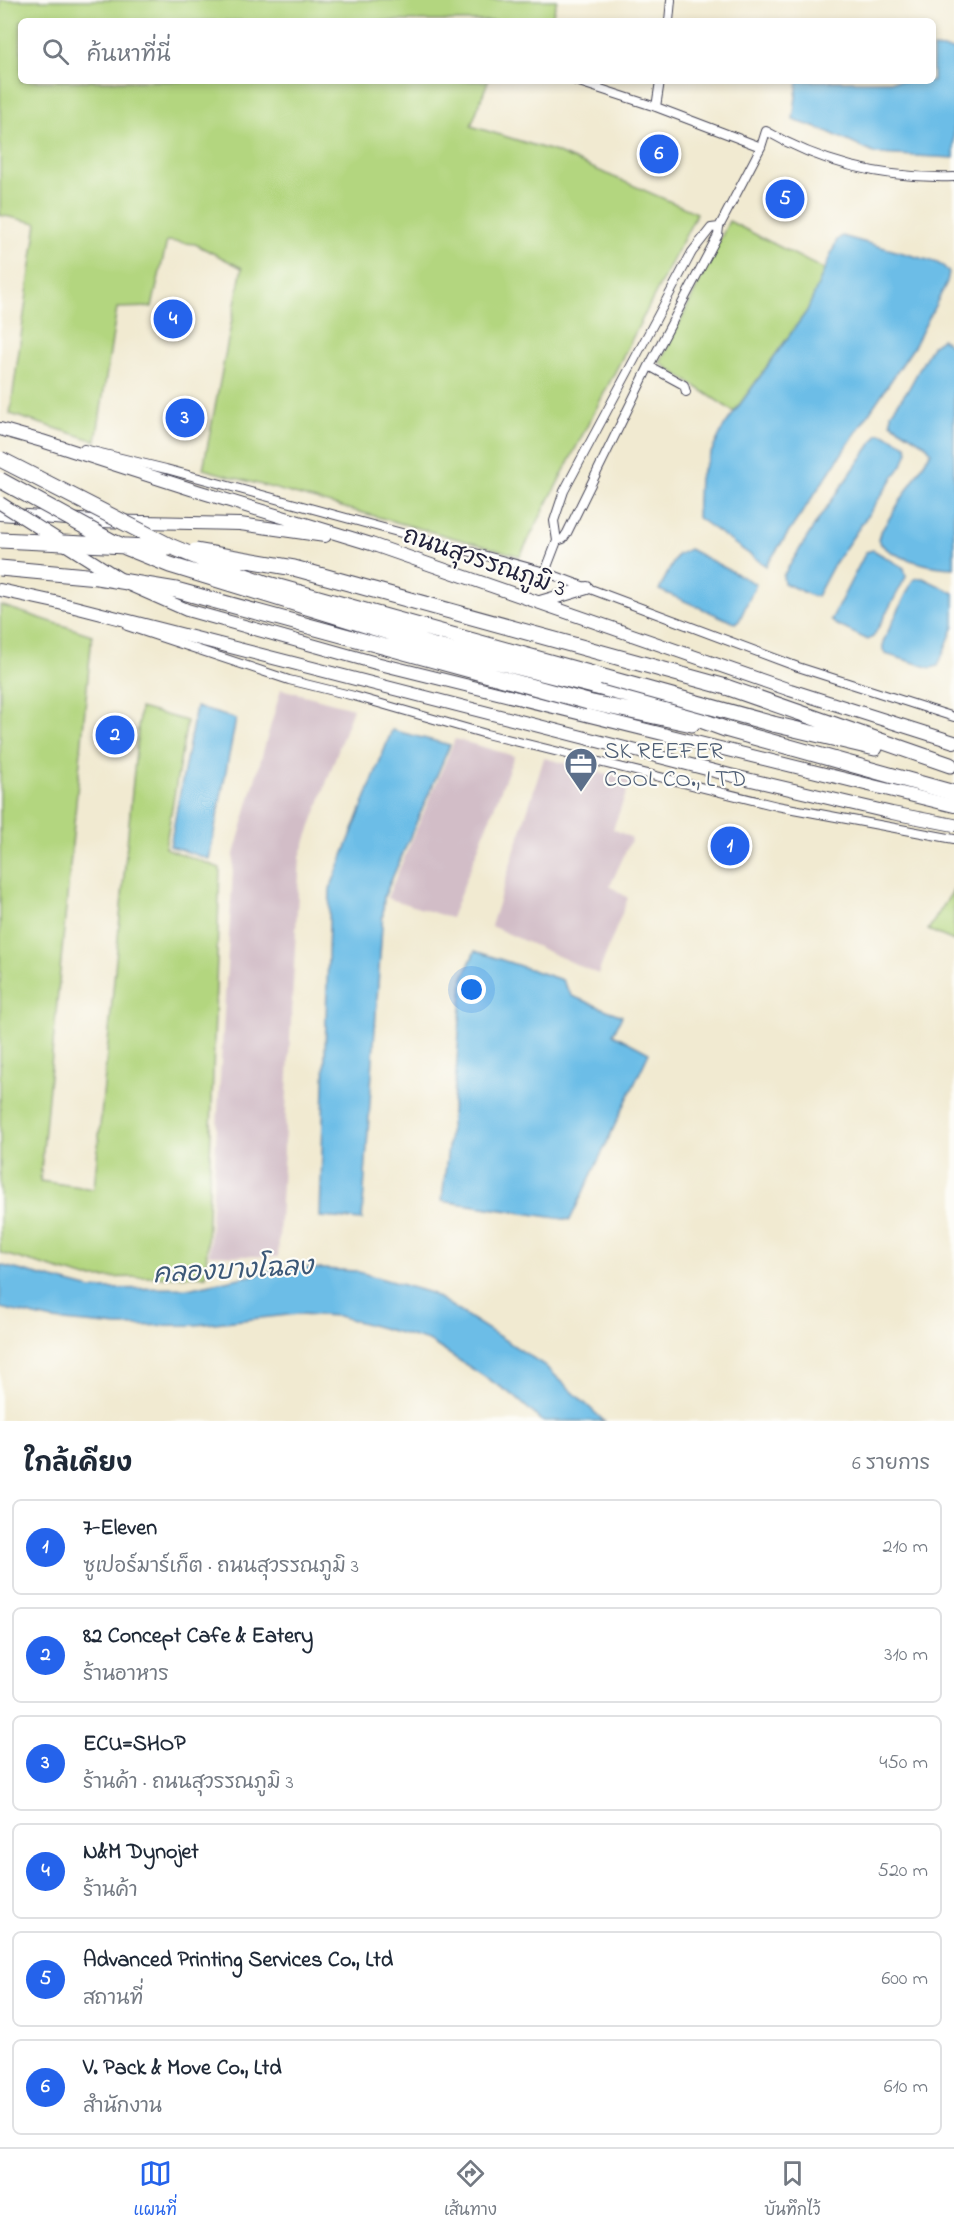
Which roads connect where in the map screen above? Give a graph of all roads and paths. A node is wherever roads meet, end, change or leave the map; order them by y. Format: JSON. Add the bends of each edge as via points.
{"nodes":[{"id":1,"x":671,"y":0,"type":"edge"},
{"id":2,"x":669,"y":18,"type":"edge"},
{"id":3,"x":585,"y":84,"type":"edge"},
{"id":4,"x":660,"y":84,"type":"edge"},
{"id":5,"x":656,"y":107,"type":"junction"},
{"id":6,"x":761,"y":147,"type":"junction"},
{"id":7,"x":954,"y":177,"type":"edge"},
{"id":8,"x":718,"y":227,"type":"junction"},
{"id":9,"x":649,"y":366,"type":"junction"},
{"id":10,"x":686,"y":392,"type":"dead end"},
{"id":11,"x":0,"y":429,"type":"edge"},
{"id":12,"x":42,"y":441,"type":"junction"},
{"id":13,"x":0,"y":459,"type":"edge"},
{"id":14,"x":0,"y":480,"type":"edge"},
{"id":15,"x":0,"y":503,"type":"edge"},
{"id":16,"x":0,"y":513,"type":"edge"},
{"id":17,"x":0,"y":540,"type":"edge"},
{"id":18,"x":556,"y":542,"type":"junction"},
{"id":19,"x":371,"y":544,"type":"junction"},
{"id":20,"x":0,"y":568,"type":"edge"},
{"id":21,"x":545,"y":572,"type":"junction"},
{"id":22,"x":587,"y":588,"type":"junction"},
{"id":23,"x":0,"y":590,"type":"edge"},
{"id":24,"x":55,"y":602,"type":"junction"},
{"id":25,"x":540,"y":602,"type":"junction"},
{"id":26,"x":954,"y":717,"type":"edge"},
{"id":27,"x":725,"y":729,"type":"junction"},
{"id":28,"x":954,"y":742,"type":"edge"},
{"id":29,"x":952,"y":766,"type":"edge"},
{"id":30,"x":954,"y":793,"type":"edge"},
{"id":31,"x":954,"y":806,"type":"edge"},
{"id":32,"x":954,"y":825,"type":"edge"},
{"id":33,"x":954,"y":839,"type":"edge"}],
"edges":[{"from":1,"to":2,"type":"street"},
{"from":3,"to":5,"type":"street"},
{"from":4,"to":5,"type":"street"},
{"from":5,"to":6,"type":"street"},
{"from":6,"to":7,"type":"street","via":[[766,130],[833,161],[869,171]]},
{"from":6,"to":8,"type":"street"},
{"from":8,"to":9,"type":"street","via":[[718,235]]},
{"from":8,"to":18,"type":"street","via":[[711,228],[692,252],[564,491],[554,521]]},
{"from":9,"to":10,"type":"street","via":[[684,385]]},
{"from":9,"to":18,"type":"street","via":[[567,533]]},
{"from":11,"to":12,"type":"main road","name":"ถนนสุวรรณภูมิ 3"},
{"from":12,"to":19,"type":"main road","name":"ถนนสุวรรณภูมิ 3"},
{"from":12,"to":21,"type":"street","via":[[126,458]]},
{"from":13,"to":29,"type":"highway","bridge":true,"via":[[170,546],[268,584],[773,724]]},
{"from":14,"to":27,"type":"highway","bridge":true,"via":[[113,543],[170,565],[434,646],[643,699]]},
{"from":15,"to":31,"type":"main road","bridge":true,"via":[[128,584],[187,610],[376,663]]},
{"from":16,"to":19,"type":"main road","via":[[94,521],[240,524]]},
{"from":17,"to":29,"type":"highway","bridge":true,"via":[[161,547],[294,568],[726,687]]},
{"from":18,"to":21,"type":"street"},
{"from":19,"to":25,"type":"main road","name":"ถนนสุวรรณภูมิ 3"},
{"from":20,"to":27,"type":"highway","bridge":true,"via":[[176,590],[588,702]]},
{"from":21,"to":22,"type":"street"},
{"from":22,"to":25,"type":"main road"},
{"from":22,"to":26,"type":"street","via":[[798,667]]},
{"from":23,"to":24,"type":"main road"},
{"from":24,"to":32,"type":"main road","via":[[755,781]]},
{"from":24,"to":33,"type":"street","via":[[289,680],[486,734],[777,806]]},
{"from":25,"to":28,"type":"main road","name":"ถนนสุวรรณภูมิ 3","via":[[790,690]]},
{"from":27,"to":30,"type":"highway"}]}
